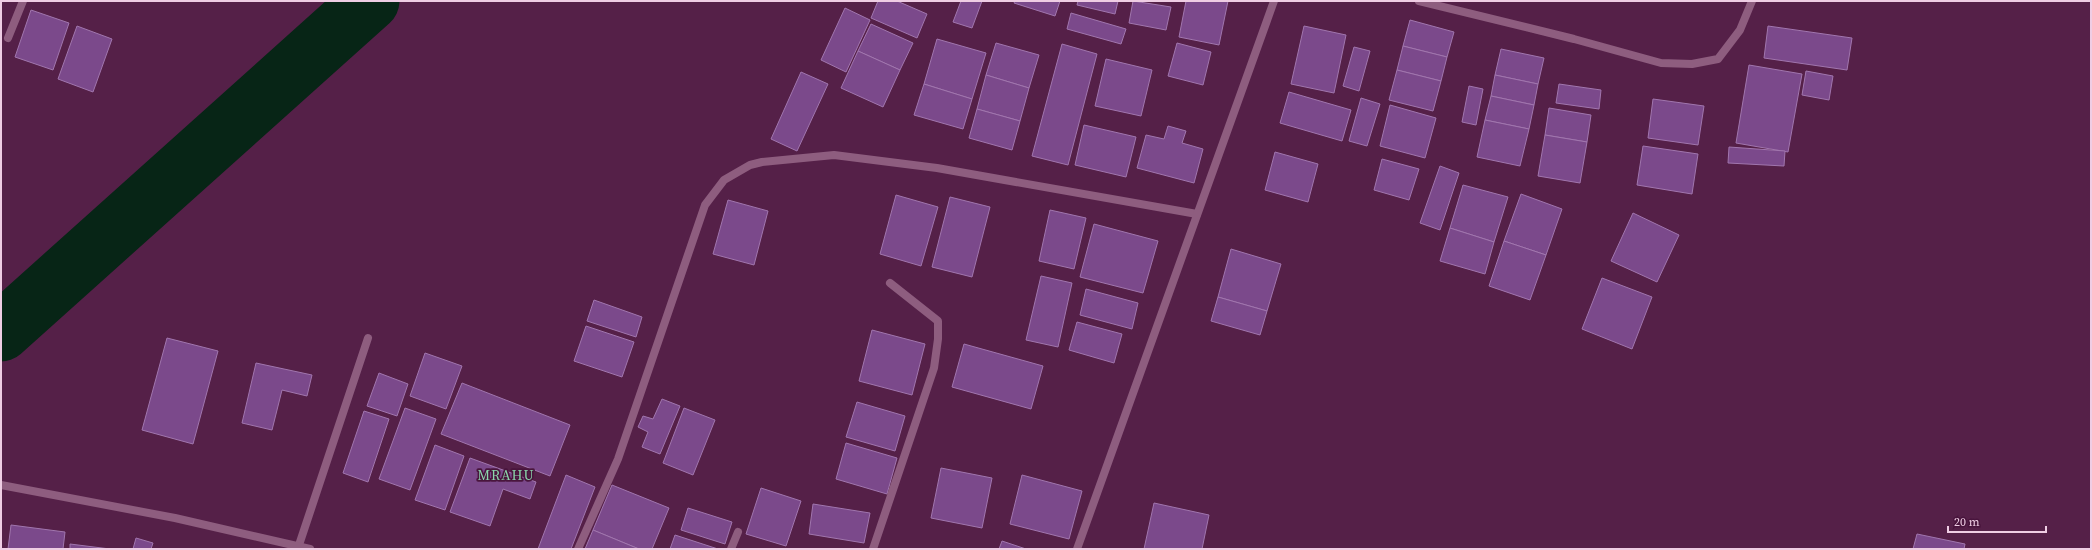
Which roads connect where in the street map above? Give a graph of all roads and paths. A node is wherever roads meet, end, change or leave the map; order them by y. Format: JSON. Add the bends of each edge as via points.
{"nodes":[{"id":1,"x":23,"y":1,"type":"edge"},
{"id":2,"x":1274,"y":1,"type":"edge"},
{"id":3,"x":1419,"y":1,"type":"edge"},
{"id":4,"x":1752,"y":1,"type":"edge"},
{"id":5,"x":8,"y":38,"type":"dead end"},
{"id":6,"x":1197,"y":214,"type":"junction"},
{"id":7,"x":890,"y":283,"type":"dead end"},
{"id":8,"x":368,"y":338,"type":"dead end"},
{"id":9,"x":1,"y":485,"type":"edge"},
{"id":10,"x":738,"y":532,"type":"dead end"},
{"id":11,"x":299,"y":545,"type":"junction"},
{"id":12,"x":310,"y":549,"type":"edge"},
{"id":13,"x":578,"y":549,"type":"edge"},
{"id":14,"x":732,"y":549,"type":"edge"},
{"id":15,"x":873,"y":549,"type":"edge"},
{"id":16,"x":1077,"y":549,"type":"edge"}],
"edges":[{"from":1,"to":5,"type":"street"},
{"from":2,"to":6,"type":"street"},
{"from":3,"to":4,"type":"street","via":[[1661,63],[1692,64],[1718,59],[1740,30]]},
{"from":6,"to":13,"type":"street","via":[[937,168],[834,155],[750,165],[724,180],[705,205],[618,459]]},
{"from":6,"to":16,"type":"street"},
{"from":7,"to":15,"type":"street","via":[[938,321],[938,339],[934,368]]},
{"from":8,"to":11,"type":"street"},
{"from":9,"to":11,"type":"street"},
{"from":10,"to":14,"type":"street"},
{"from":11,"to":12,"type":"street"}]}
